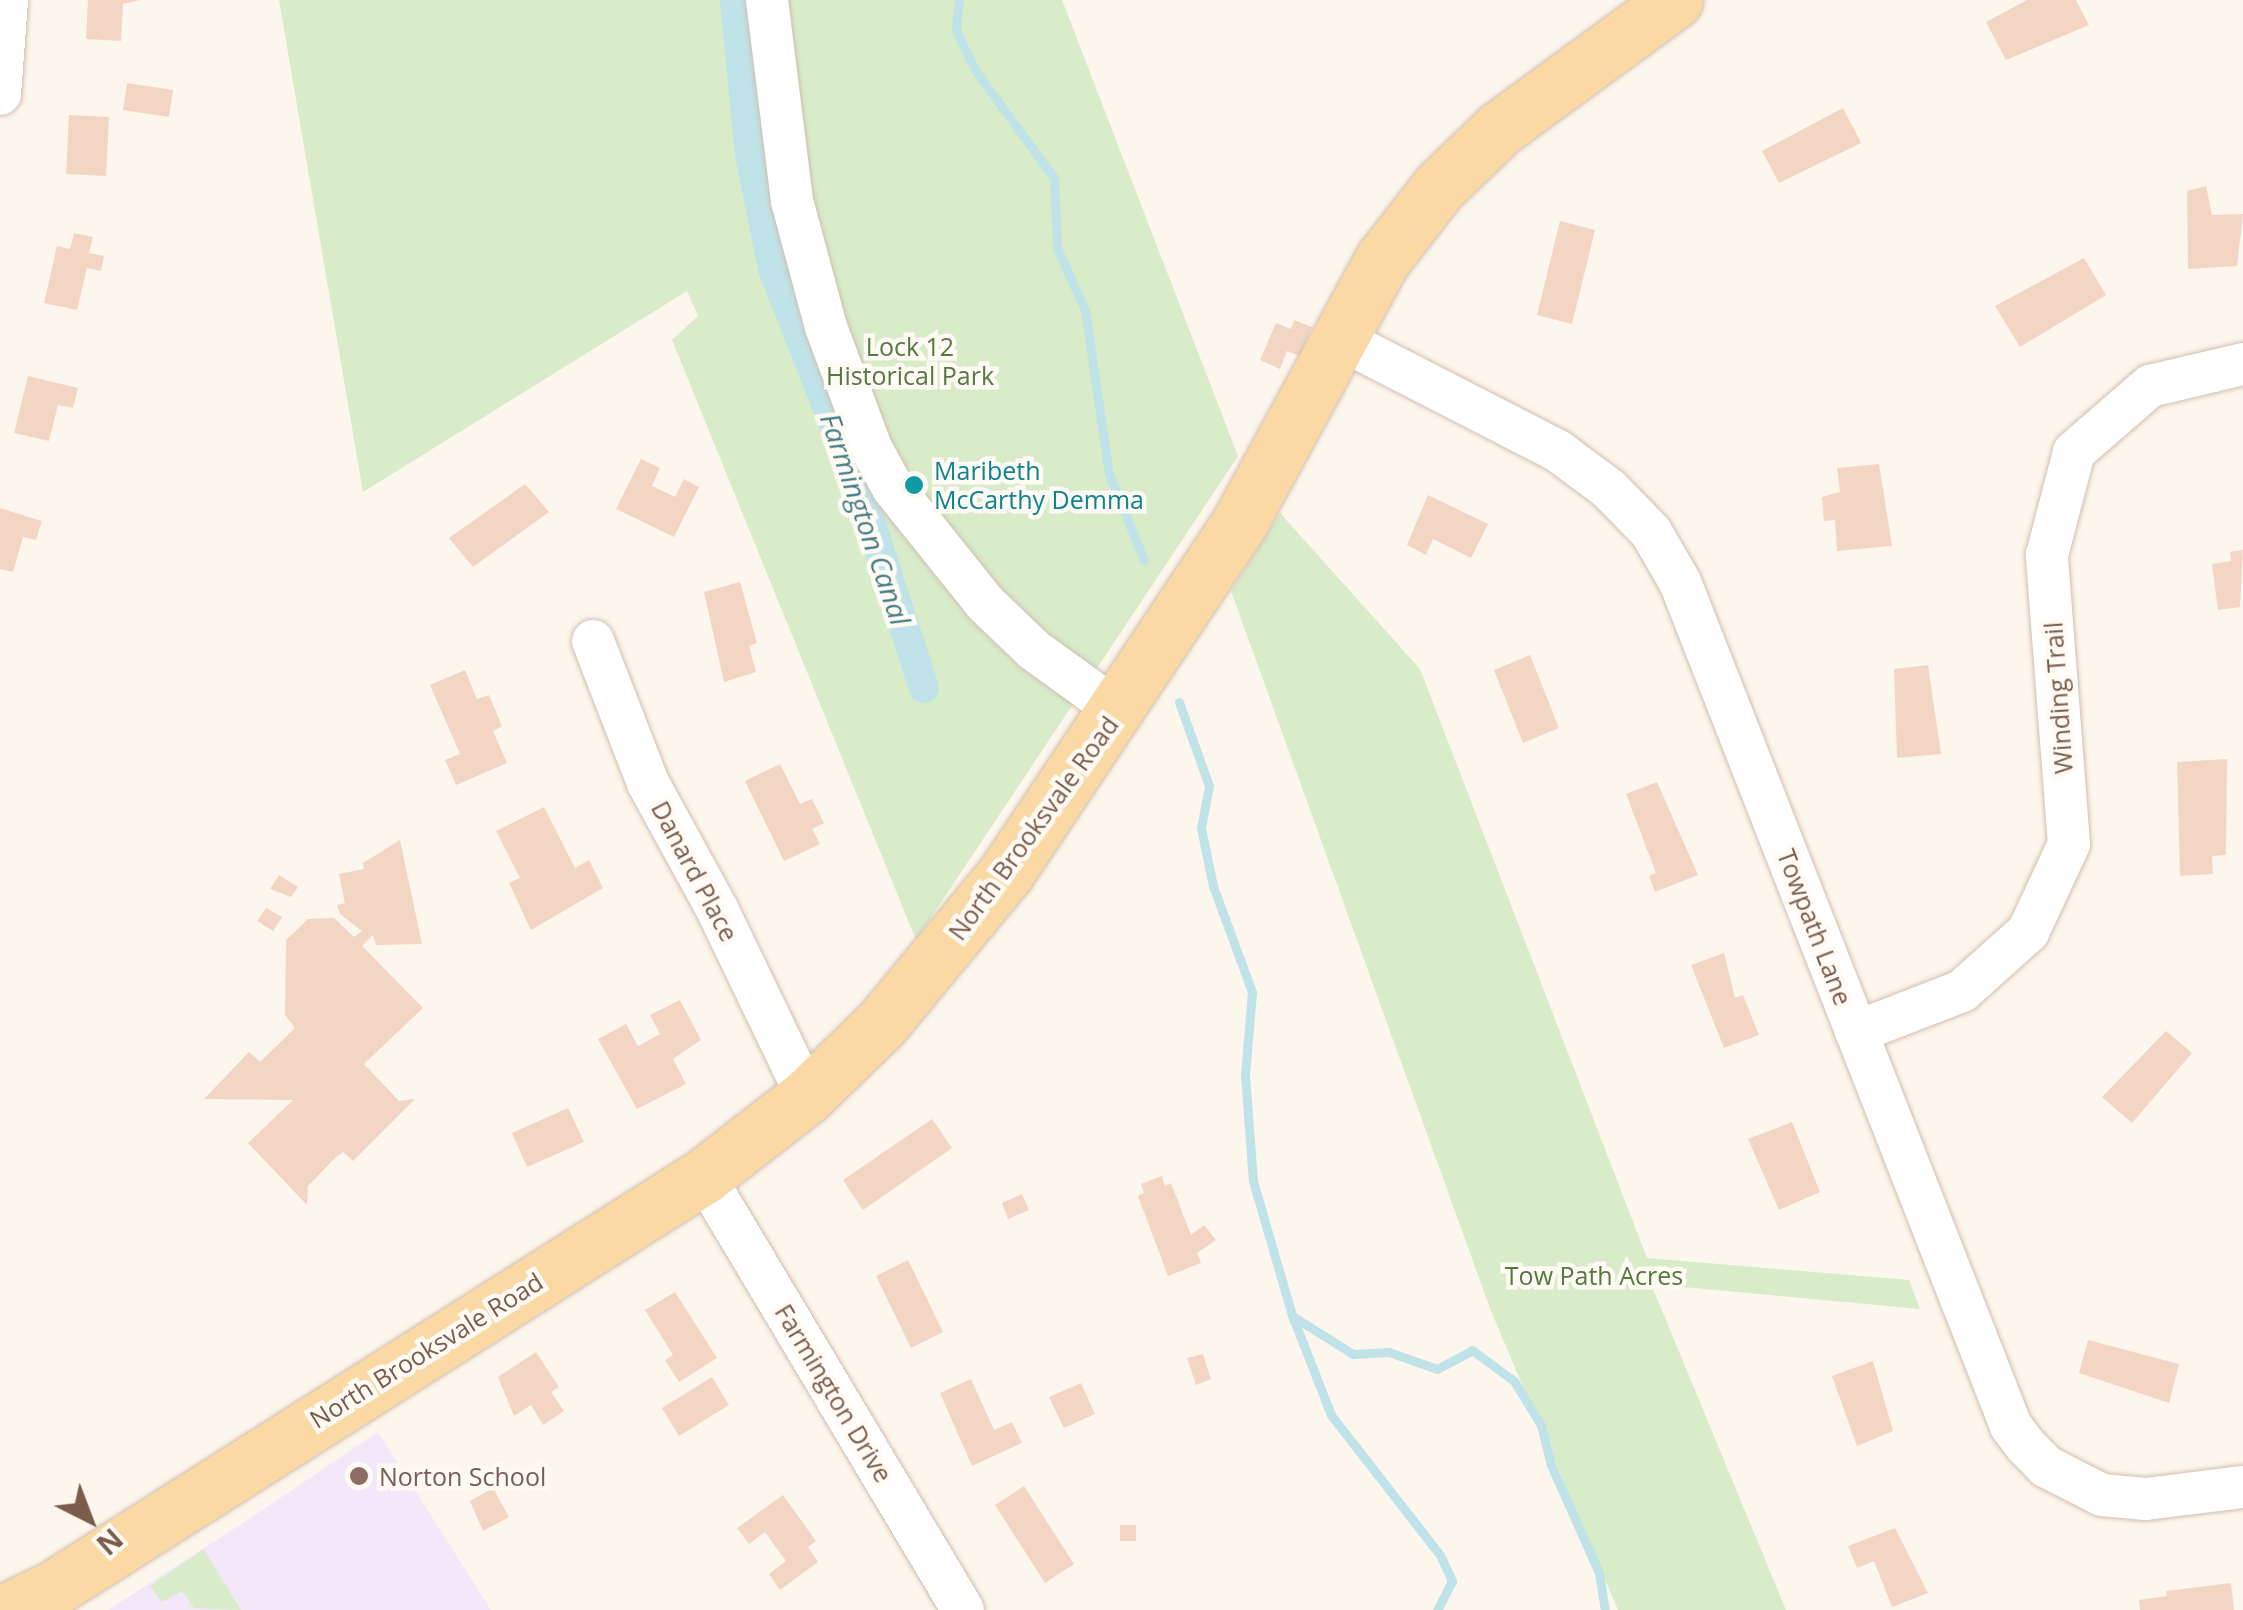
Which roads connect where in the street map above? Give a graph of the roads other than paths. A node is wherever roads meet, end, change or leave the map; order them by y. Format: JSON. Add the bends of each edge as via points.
{"nodes":[{"id":1,"x":8,"y":0,"type":"edge"},
{"id":2,"x":768,"y":0,"type":"edge"},
{"id":3,"x":1675,"y":0,"type":"edge"},
{"id":4,"x":1,"y":82,"type":"edge"},
{"id":5,"x":1342,"y":340,"type":"junction"},
{"id":6,"x":2243,"y":364,"type":"edge"},
{"id":7,"x":593,"y":641,"type":"dead end"},
{"id":8,"x":1117,"y":710,"type":"junction"},
{"id":9,"x":1856,"y":1032,"type":"junction"},
{"id":10,"x":807,"y":1096,"type":"junction"},
{"id":11,"x":704,"y":1176,"type":"junction"},
{"id":12,"x":2243,"y":1487,"type":"edge"},
{"id":13,"x":9,"y":1610,"type":"edge"},
{"id":14,"x":964,"y":1610,"type":"edge"}],
"edges":[{"from":1,"to":4,"type":"street"},
{"from":2,"to":8,"type":"street","via":[[792,202],[826,326],[871,448],[893,488],[986,604],[1034,650]]},
{"from":3,"to":5,"type":"main road","name":"North Brooksvale Road","via":[[1499,129],[1438,187],[1383,259]]},
{"from":5,"to":8,"type":"main road","name":"North Brooksvale Road","via":[[1241,520]]},
{"from":5,"to":9,"type":"street","name":"Towpath Lane","via":[[1558,452],[1609,489],[1651,532],[1680,582]]},
{"from":6,"to":9,"type":"street","name":"Winding Trail","via":[[2150,386],[2074,452],[2048,555],[2069,844],[2028,932],[1962,991]]},
{"from":7,"to":10,"type":"street","name":"Danard Place","via":[[648,783],[718,909]]},
{"from":8,"to":10,"type":"main road","name":"North Brooksvale Road","via":[[1006,874],[942,954]]},
{"from":9,"to":12,"type":"street","name":"Towpath Lane","via":[[2011,1426],[2027,1447],[2048,1467],[2102,1495],[2146,1499]]},
{"from":10,"to":11,"type":"main road","name":"North Brooksvale Road"},
{"from":11,"to":13,"type":"main road","name":"North Brooksvale Road","via":[[54,1588]]},
{"from":11,"to":14,"type":"street","name":"Farmington Drive"}]}
